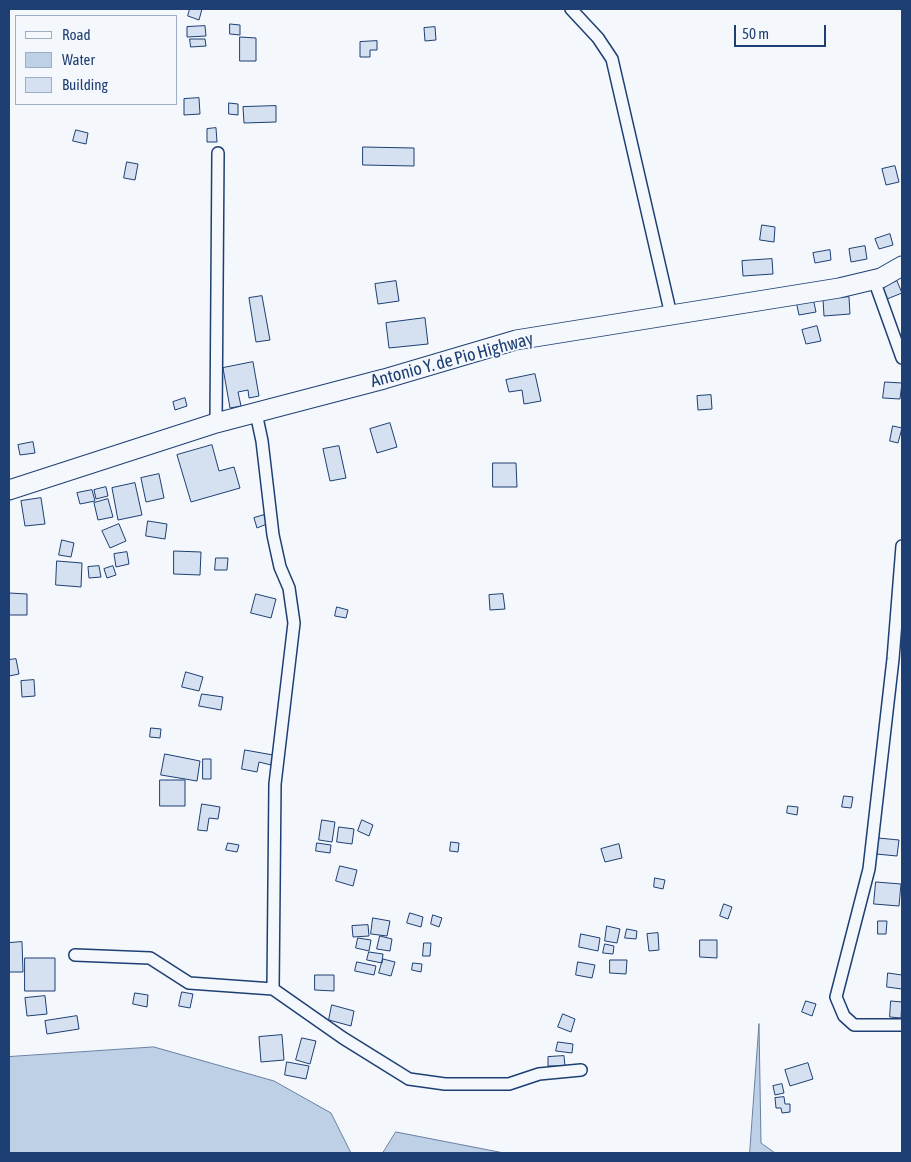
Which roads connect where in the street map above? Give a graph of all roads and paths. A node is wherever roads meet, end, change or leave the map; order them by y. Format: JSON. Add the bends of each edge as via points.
{"nodes":[{"id":1,"x":571,"y":9,"type":"edge"},
{"id":2,"x":218,"y":153,"type":"dead end"},
{"id":3,"x":902,"y":266,"type":"edge"},
{"id":4,"x":874,"y":280,"type":"junction"},
{"id":5,"x":671,"y":315,"type":"junction"},
{"id":6,"x":899,"y":335,"type":"edge"},
{"id":7,"x":902,"y":358,"type":"edge"},
{"id":8,"x":256,"y":413,"type":"junction"},
{"id":9,"x":216,"y":423,"type":"junction"},
{"id":10,"x":9,"y":490,"type":"edge"},
{"id":11,"x":902,"y":546,"type":"edge"},
{"id":12,"x":75,"y":955,"type":"dead end"},
{"id":13,"x":273,"y":989,"type":"junction"},
{"id":14,"x":902,"y":1025,"type":"edge"},
{"id":15,"x":581,"y":1070,"type":"dead end"}],
"edges":[{"from":1,"to":5,"type":"street","via":[[612,59]]},
{"from":2,"to":9,"type":"street"},
{"from":3,"to":4,"type":"highway","name":"Antonio Y. de Pio Highway"},
{"from":4,"to":5,"type":"highway","name":"Antonio Y. de Pio Highway"},
{"from":4,"to":6,"type":"street"},
{"from":5,"to":8,"type":"highway","name":"Antonio Y. de Pio Highway","via":[[516,340],[384,380]]},
{"from":6,"to":7,"type":"street"},
{"from":8,"to":9,"type":"highway","name":"Antonio Y. de Pio Highway"},
{"from":8,"to":13,"type":"street","via":[[273,535],[280,567],[289,588],[294,623],[275,784]]},
{"from":9,"to":10,"type":"highway","name":"Antonio Y. de Pio Highway"},
{"from":11,"to":14,"type":"street","via":[[893,659],[869,869],[836,998],[844,1016],[854,1025]]},
{"from":12,"to":13,"type":"street","via":[[150,958],[190,983]]},
{"from":13,"to":15,"type":"street","via":[[409,1079],[445,1084],[509,1084],[540,1074]]}]}
